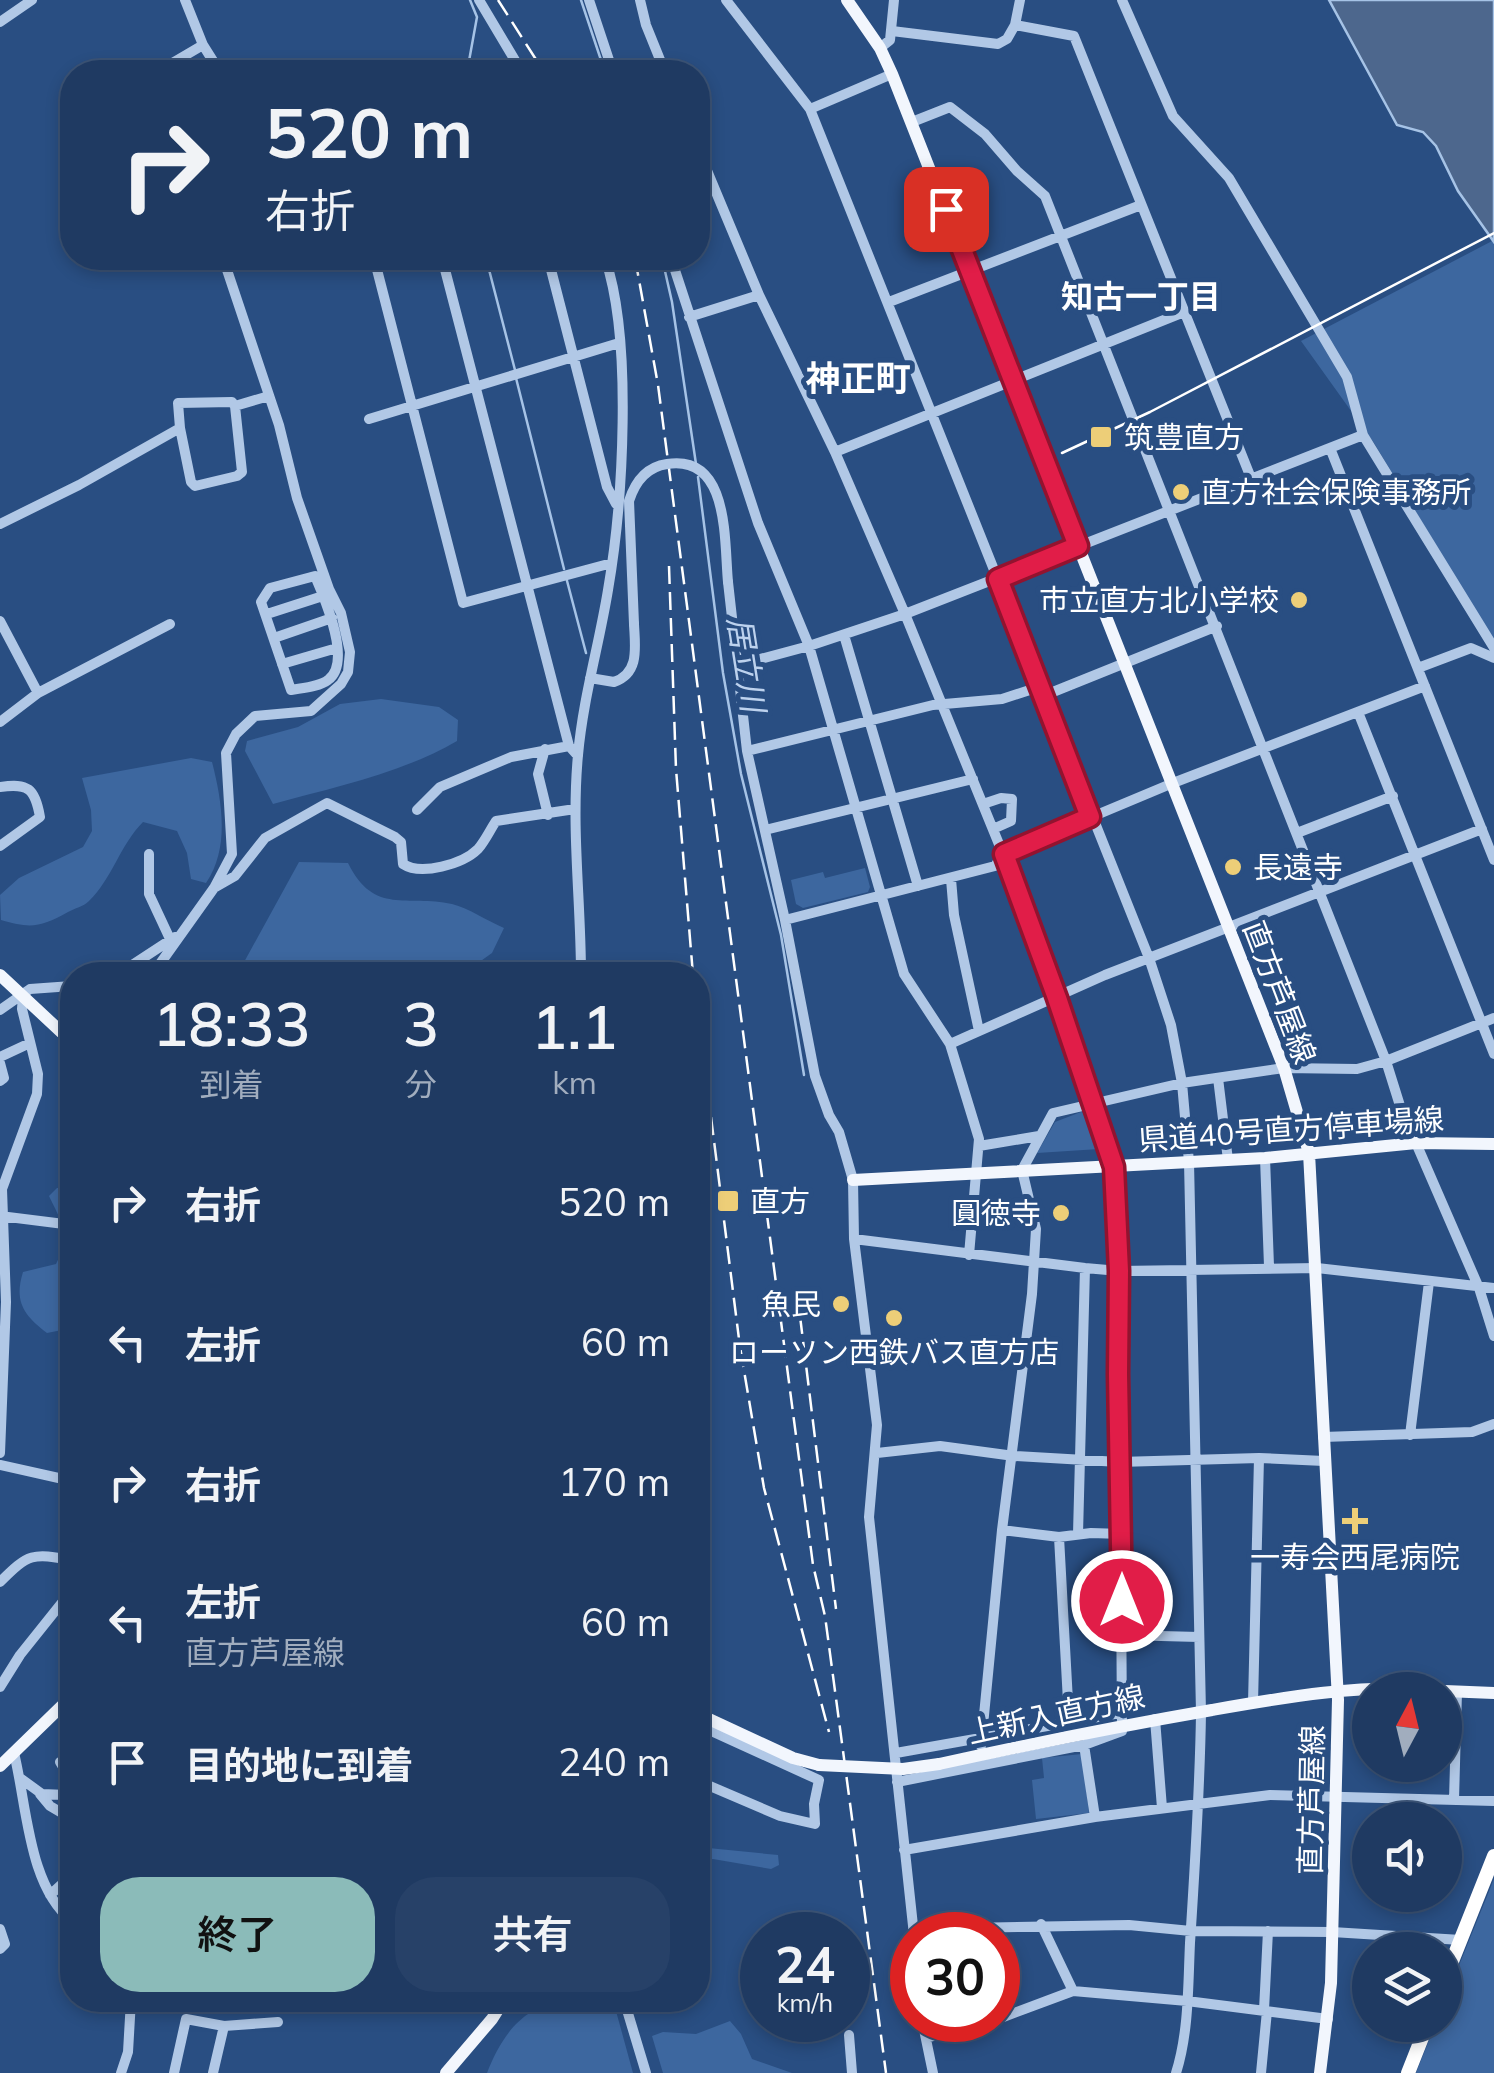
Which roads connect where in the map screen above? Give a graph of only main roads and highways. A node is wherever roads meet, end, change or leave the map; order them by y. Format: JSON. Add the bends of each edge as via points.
{"nodes":[{"id":1,"x":847,"y":0,"type":"edge"},
{"id":2,"x":0,"y":976,"type":"edge"},
{"id":3,"x":60,"y":1031,"type":"edge"},
{"id":4,"x":1494,"y":1144,"type":"edge"},
{"id":5,"x":1309,"y":1154,"type":"junction"},
{"id":6,"x":852,"y":1180,"type":"road end"},
{"id":7,"x":1338,"y":1690,"type":"junction"},
{"id":8,"x":1352,"y":1690,"type":"edge"},
{"id":9,"x":1462,"y":1692,"type":"edge"},
{"id":10,"x":1494,"y":1693,"type":"edge"},
{"id":11,"x":60,"y":1708,"type":"edge"},
{"id":12,"x":710,"y":1720,"type":"edge"},
{"id":13,"x":0,"y":1766,"type":"edge"},
{"id":14,"x":1494,"y":1856,"type":"edge"},
{"id":15,"x":1462,"y":1935,"type":"edge"},
{"id":16,"x":494,"y":2012,"type":"edge"},
{"id":17,"x":1420,"y":2042,"type":"edge"},
{"id":18,"x":446,"y":2073,"type":"edge"},
{"id":19,"x":1320,"y":2073,"type":"edge"},
{"id":20,"x":1408,"y":2073,"type":"edge"}],
"edges":[{"from":1,"to":5,"type":"main road","name":"直方芦屋線","via":[[880,48],[912,122],[1284,1068]]},
{"from":2,"to":3,"type":"main road"},
{"from":4,"to":5,"type":"main road","name":"県道40号直方停車場線"},
{"from":5,"to":6,"type":"main road","name":"県道40号直方停車場線"},
{"from":5,"to":7,"type":"main road","name":"直方芦屋線"},
{"from":7,"to":8,"type":"main road","name":"上新入直方線"},
{"from":7,"to":12,"type":"main road","name":"上新入直方線","bridge":true,"via":[[1155,1719],[1122,1718],[903,1769],[819,1765]]},
{"from":7,"to":19,"type":"main road","name":"直方芦屋線","via":[[1328,2019]]},
{"from":9,"to":10,"type":"main road"},
{"from":11,"to":13,"type":"main road"},
{"from":14,"to":15,"type":"highway"},
{"from":16,"to":18,"type":"main road"},
{"from":17,"to":20,"type":"highway"}]}
